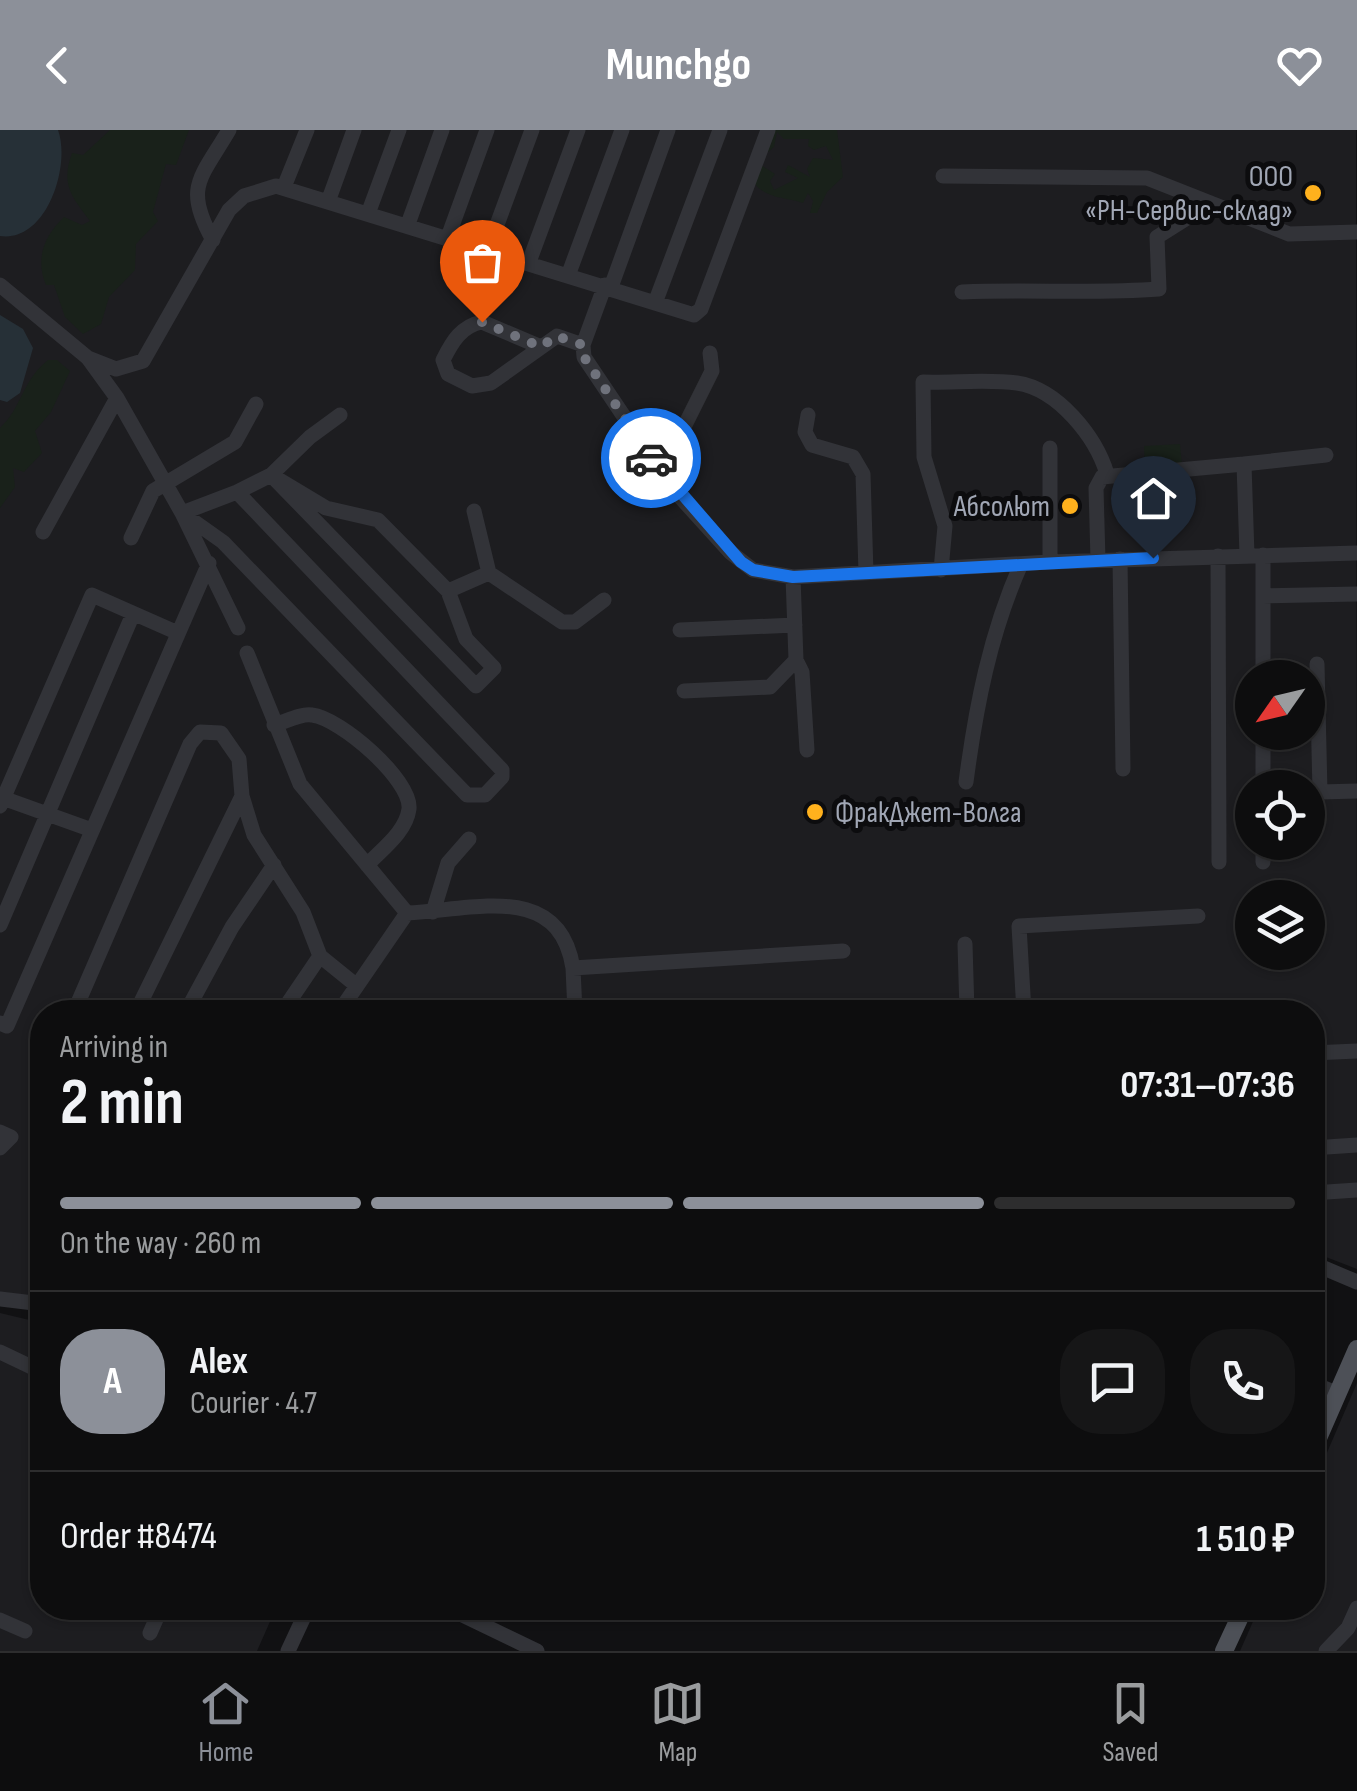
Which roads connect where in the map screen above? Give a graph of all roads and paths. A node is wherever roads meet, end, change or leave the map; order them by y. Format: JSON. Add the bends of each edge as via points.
{"nodes":[{"id":1,"x":229,"y":130,"type":"edge"},
{"id":2,"x":306,"y":130,"type":"edge"},
{"id":3,"x":354,"y":130,"type":"edge"},
{"id":4,"x":399,"y":130,"type":"edge"},
{"id":5,"x":442,"y":130,"type":"edge"},
{"id":6,"x":487,"y":130,"type":"edge"},
{"id":7,"x":532,"y":130,"type":"edge"},
{"id":8,"x":578,"y":130,"type":"edge"},
{"id":9,"x":622,"y":130,"type":"edge"},
{"id":10,"x":668,"y":130,"type":"edge"},
{"id":11,"x":720,"y":130,"type":"edge"},
{"id":12,"x":768,"y":130,"type":"edge"},
{"id":13,"x":943,"y":176,"type":"dead end"},
{"id":14,"x":284,"y":187,"type":"junction"},
{"id":15,"x":328,"y":199,"type":"junction"},
{"id":16,"x":1212,"y":203,"type":"junction"},
{"id":17,"x":369,"y":212,"type":"junction"},
{"id":18,"x":408,"y":224,"type":"junction"},
{"id":19,"x":1357,"y":232,"type":"edge"},
{"id":20,"x":448,"y":237,"type":"junction"},
{"id":21,"x":213,"y":240,"type":"junction"},
{"id":22,"x":488,"y":249,"type":"junction"},
{"id":23,"x":529,"y":262,"type":"junction"},
{"id":24,"x":569,"y":274,"type":"junction"},
{"id":25,"x":0,"y":285,"type":"edge"},
{"id":26,"x":608,"y":286,"type":"junction"},
{"id":27,"x":962,"y":292,"type":"dead end"},
{"id":28,"x":655,"y":303,"type":"junction"},
{"id":29,"x":583,"y":345,"type":"junction"},
{"id":30,"x":541,"y":347,"type":"junction"},
{"id":31,"x":710,"y":353,"type":"dead end"},
{"id":32,"x":88,"y":358,"type":"junction"},
{"id":33,"x":117,"y":398,"type":"junction"},
{"id":34,"x":256,"y":404,"type":"dead end"},
{"id":35,"x":340,"y":414,"type":"dead end"},
{"id":36,"x":808,"y":415,"type":"dead end"},
{"id":37,"x":1050,"y":448,"type":"dead end"},
{"id":38,"x":1326,"y":454,"type":"dead end"},
{"id":39,"x":1244,"y":464,"type":"junction"},
{"id":40,"x":661,"y":473,"type":"junction"},
{"id":41,"x":1108,"y":474,"type":"junction"},
{"id":42,"x":271,"y":475,"type":"junction"},
{"id":43,"x":165,"y":483,"type":"junction"},
{"id":44,"x":237,"y":492,"type":"junction"},
{"id":45,"x":474,"y":511,"type":"dead end"},
{"id":46,"x":182,"y":513,"type":"junction"},
{"id":47,"x":43,"y":532,"type":"dead end"},
{"id":48,"x":131,"y":538,"type":"dead end"},
{"id":49,"x":1357,"y":553,"type":"edge"},
{"id":50,"x":1255,"y":555,"type":"junction"},
{"id":51,"x":1218,"y":556,"type":"junction"},
{"id":52,"x":1098,"y":560,"type":"junction"},
{"id":53,"x":1120,"y":560,"type":"junction"},
{"id":54,"x":1050,"y":562,"type":"junction"},
{"id":55,"x":208,"y":564,"type":"junction"},
{"id":56,"x":1021,"y":564,"type":"junction"},
{"id":57,"x":941,"y":570,"type":"junction"},
{"id":58,"x":488,"y":573,"type":"junction"},
{"id":59,"x":866,"y":573,"type":"junction"},
{"id":60,"x":793,"y":577,"type":"junction"},
{"id":61,"x":448,"y":591,"type":"junction"},
{"id":62,"x":1357,"y":594,"type":"edge"},
{"id":63,"x":1264,"y":596,"type":"junction"},
{"id":64,"x":604,"y":600,"type":"dead end"},
{"id":65,"x":134,"y":614,"type":"junction"},
{"id":66,"x":795,"y":625,"type":"junction"},
{"id":67,"x":238,"y":628,"type":"dead end"},
{"id":68,"x":680,"y":630,"type":"dead end"},
{"id":69,"x":178,"y":633,"type":"junction"},
{"id":70,"x":247,"y":653,"type":"dead end"},
{"id":71,"x":796,"y":660,"type":"junction"},
{"id":72,"x":1264,"y":660,"type":"edge"},
{"id":73,"x":684,"y":691,"type":"dead end"},
{"id":74,"x":274,"y":725,"type":"junction"},
{"id":75,"x":807,"y":750,"type":"dead end"},
{"id":76,"x":1319,"y":750,"type":"edge"},
{"id":77,"x":1123,"y":769,"type":"dead end"},
{"id":78,"x":966,"y":782,"type":"dead end"},
{"id":79,"x":1357,"y":791,"type":"edge"},
{"id":80,"x":242,"y":796,"type":"junction"},
{"id":81,"x":1,"y":800,"type":"edge"},
{"id":82,"x":48,"y":814,"type":"junction"},
{"id":83,"x":92,"y":830,"type":"junction"},
{"id":84,"x":468,"y":839,"type":"dead end"},
{"id":85,"x":1220,"y":862,"type":"dead end"},
{"id":86,"x":274,"y":864,"type":"junction"},
{"id":87,"x":367,"y":865,"type":"junction"},
{"id":88,"x":433,"y":912,"type":"junction"},
{"id":89,"x":407,"y":913,"type":"junction"},
{"id":90,"x":1198,"y":916,"type":"dead end"},
{"id":91,"x":0,"y":925,"type":"edge"},
{"id":92,"x":965,"y":944,"type":"dead end"},
{"id":93,"x":843,"y":951,"type":"dead end"},
{"id":94,"x":320,"y":956,"type":"junction"},
{"id":95,"x":573,"y":968,"type":"junction"},
{"id":96,"x":358,"y":986,"type":"junction"},
{"id":97,"x":79,"y":1000,"type":"edge"},
{"id":98,"x":142,"y":1000,"type":"edge"},
{"id":99,"x":192,"y":1000,"type":"edge"},
{"id":100,"x":290,"y":1000,"type":"edge"},
{"id":101,"x":348,"y":1000,"type":"edge"},
{"id":102,"x":574,"y":1000,"type":"edge"},
{"id":103,"x":967,"y":1000,"type":"edge"},
{"id":104,"x":1023,"y":1000,"type":"edge"},
{"id":105,"x":0,"y":1023,"type":"edge"},
{"id":106,"x":1357,"y":1050,"type":"edge"},
{"id":107,"x":1325,"y":1052,"type":"edge"},
{"id":108,"x":0,"y":1132,"type":"edge"},
{"id":109,"x":1357,"y":1145,"type":"edge"},
{"id":110,"x":1325,"y":1147,"type":"edge"},
{"id":111,"x":0,"y":1148,"type":"edge"},
{"id":112,"x":1357,"y":1190,"type":"edge"},
{"id":113,"x":1325,"y":1192,"type":"edge"},
{"id":114,"x":1325,"y":1268,"type":"edge"},
{"id":115,"x":1357,"y":1282,"type":"edge"},
{"id":116,"x":0,"y":1298,"type":"edge"},
{"id":117,"x":30,"y":1302,"type":"edge"},
{"id":118,"x":1357,"y":1349,"type":"edge"},
{"id":119,"x":0,"y":1352,"type":"edge"},
{"id":120,"x":30,"y":1366,"type":"edge"},
{"id":121,"x":1325,"y":1388,"type":"edge"},
{"id":122,"x":1338,"y":1394,"type":"junction"},
{"id":123,"x":1325,"y":1423,"type":"edge"},
{"id":124,"x":1357,"y":1608,"type":"edge"},
{"id":125,"x":0,"y":1620,"type":"edge"},
{"id":126,"x":156,"y":1620,"type":"edge"},
{"id":127,"x":302,"y":1620,"type":"edge"},
{"id":128,"x":473,"y":1620,"type":"edge"},
{"id":129,"x":1238,"y":1620,"type":"edge"},
{"id":130,"x":25,"y":1631,"type":"dead end"},
{"id":131,"x":150,"y":1633,"type":"dead end"},
{"id":132,"x":288,"y":1651,"type":"edge"},
{"id":133,"x":537,"y":1651,"type":"edge"},
{"id":134,"x":1224,"y":1651,"type":"edge"},
{"id":135,"x":1326,"y":1651,"type":"edge"}],
"edges":[{"from":1,"to":21,"type":"street","via":[[197,186],[196,210]]},
{"from":2,"to":14,"type":"street"},
{"from":3,"to":15,"type":"street"},
{"from":4,"to":17,"type":"street"},
{"from":5,"to":18,"type":"street"},
{"from":6,"to":20,"type":"street"},
{"from":7,"to":22,"type":"street"},
{"from":8,"to":23,"type":"street"},
{"from":9,"to":24,"type":"street"},
{"from":10,"to":26,"type":"street"},
{"from":11,"to":28,"type":"street"},
{"from":12,"to":28,"type":"street","via":[[701,308],[694,315]]},
{"from":13,"to":16,"type":"street","via":[[1147,178]]},
{"from":14,"to":15,"type":"street"},
{"from":14,"to":21,"type":"street","via":[[244,196]]},
{"from":15,"to":17,"type":"street"},
{"from":16,"to":19,"type":"street","via":[[1290,234]]},
{"from":16,"to":27,"type":"street","via":[[1157,237],[1159,289]]},
{"from":17,"to":18,"type":"street"},
{"from":18,"to":20,"type":"street"},
{"from":20,"to":22,"type":"street"},
{"from":21,"to":32,"type":"street","via":[[143,361],[116,368]]},
{"from":22,"to":23,"type":"street"},
{"from":23,"to":24,"type":"street"},
{"from":24,"to":26,"type":"street"},
{"from":25,"to":32,"type":"street"},
{"from":26,"to":28,"type":"street"},
{"from":26,"to":29,"type":"street"},
{"from":29,"to":30,"type":"street","via":[[556,336]]},
{"from":29,"to":40,"type":"street","via":[[584,357]]},
{"from":30,"to":30,"type":"street","via":[[491,382],[472,386],[448,374],[443,360],[453,339],[482,322]]},
{"from":31,"to":40,"type":"street","via":[[712,371]]},
{"from":32,"to":33,"type":"street"},
{"from":33,"to":43,"type":"street"},
{"from":33,"to":47,"type":"street"},
{"from":34,"to":43,"type":"street","via":[[235,442]]},
{"from":35,"to":42,"type":"street"},
{"from":36,"to":59,"type":"street","via":[[812,445],[853,457],[863,474]]},
{"from":37,"to":54,"type":"street"},
{"from":38,"to":39,"type":"street"},
{"from":39,"to":41,"type":"street"},
{"from":39,"to":50,"type":"street"},
{"from":40,"to":60,"type":"street","via":[[741,562]]},
{"from":41,"to":52,"type":"street","via":[[1096,488]]},
{"from":41,"to":57,"type":"street","via":[[1092,438],[1032,388],[923,382],[924,457],[945,526]]},
{"from":42,"to":44,"type":"street"},
{"from":42,"to":61,"type":"street","via":[[326,508],[378,520]]},
{"from":42,"to":61,"type":"street","via":[[476,686],[494,668],[466,638]]},
{"from":43,"to":46,"type":"street"},
{"from":43,"to":48,"type":"street","via":[[153,491]]},
{"from":44,"to":46,"type":"street"},
{"from":44,"to":46,"type":"street","via":[[502,770],[484,795],[467,795],[223,542]]},
{"from":45,"to":58,"type":"street"},
{"from":46,"to":55,"type":"street"},
{"from":49,"to":50,"type":"street"},
{"from":50,"to":51,"type":"street"},
{"from":50,"to":63,"type":"street"},
{"from":51,"to":53,"type":"street"},
{"from":51,"to":85,"type":"street"},
{"from":52,"to":53,"type":"street"},
{"from":52,"to":54,"type":"street"},
{"from":53,"to":77,"type":"street"},
{"from":54,"to":56,"type":"street"},
{"from":55,"to":67,"type":"street"},
{"from":55,"to":69,"type":"street"},
{"from":56,"to":57,"type":"street"},
{"from":56,"to":78,"type":"street","via":[[992,639]]},
{"from":57,"to":59,"type":"street"},
{"from":58,"to":61,"type":"street"},
{"from":58,"to":64,"type":"street","via":[[562,622],[575,622]]},
{"from":59,"to":60,"type":"street"},
{"from":60,"to":66,"type":"street"},
{"from":62,"to":63,"type":"street"},
{"from":63,"to":72,"type":"street"},
{"from":65,"to":69,"type":"street"},
{"from":65,"to":81,"type":"street","via":[[92,596]]},
{"from":65,"to":82,"type":"street"},
{"from":66,"to":68,"type":"street"},
{"from":66,"to":71,"type":"street"},
{"from":69,"to":83,"type":"street"},
{"from":70,"to":74,"type":"street"},
{"from":71,"to":73,"type":"street","via":[[770,687]]},
{"from":71,"to":75,"type":"street"},
{"from":74,"to":87,"type":"street","via":[[300,784]]},
{"from":74,"to":87,"type":"street","via":[[309,714],[336,722],[401,785],[410,805],[404,826]]},
{"from":76,"to":79,"type":"street","via":[[1320,792]]},
{"from":80,"to":86,"type":"street","via":[[247,820]]},
{"from":80,"to":97,"type":"street","via":[[234,746],[222,732],[200,732]]},
{"from":80,"to":98,"type":"street"},
{"from":81,"to":82,"type":"street"},
{"from":82,"to":83,"type":"street"},
{"from":82,"to":91,"type":"street"},
{"from":83,"to":105,"type":"street","via":[[6,1026]]},
{"from":84,"to":88,"type":"street","via":[[448,863]]},
{"from":86,"to":94,"type":"street","via":[[304,912]]},
{"from":86,"to":99,"type":"street"},
{"from":87,"to":89,"type":"street"},
{"from":88,"to":89,"type":"street"},
{"from":88,"to":95,"type":"street","via":[[530,908],[555,921]]},
{"from":89,"to":96,"type":"street"},
{"from":90,"to":104,"type":"street","via":[[1019,926]]},
{"from":92,"to":103,"type":"street"},
{"from":93,"to":95,"type":"street"},
{"from":94,"to":96,"type":"street"},
{"from":94,"to":100,"type":"street"},
{"from":95,"to":102,"type":"street"},
{"from":96,"to":101,"type":"street"},
{"from":106,"to":107,"type":"street"},
{"from":108,"to":111,"type":"street","via":[[11,1137]]},
{"from":109,"to":110,"type":"street"},
{"from":112,"to":113,"type":"street"},
{"from":114,"to":115,"type":"street"},
{"from":116,"to":117,"type":"street"},
{"from":118,"to":122,"type":"main road"},
{"from":119,"to":120,"type":"street"},
{"from":121,"to":122,"type":"street"},
{"from":122,"to":123,"type":"main road"},
{"from":124,"to":135,"type":"street"},
{"from":125,"to":130,"type":"street"},
{"from":126,"to":131,"type":"street"},
{"from":127,"to":132,"type":"street"},
{"from":128,"to":133,"type":"street"},
{"from":129,"to":134,"type":"main road"}]}
